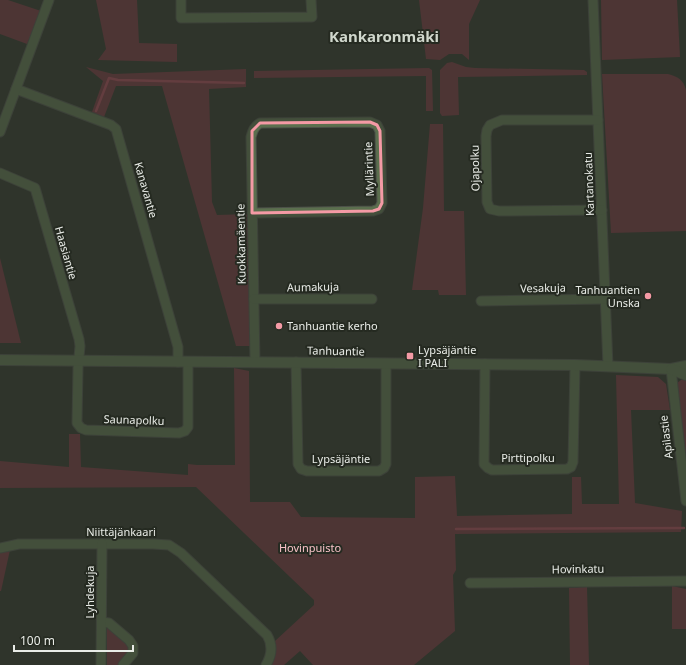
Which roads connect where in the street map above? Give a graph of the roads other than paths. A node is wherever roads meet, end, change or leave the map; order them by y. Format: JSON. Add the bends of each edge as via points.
{"nodes":[{"id":1,"x":49,"y":0,"type":"edge"},
{"id":2,"x":181,"y":0,"type":"edge"},
{"id":3,"x":311,"y":0,"type":"edge"},
{"id":4,"x":593,"y":0,"type":"edge"},
{"id":5,"x":16,"y":89,"type":"junction"},
{"id":6,"x":598,"y":120,"type":"junction"},
{"id":7,"x":255,"y":127,"type":"joint"},
{"id":8,"x":0,"y":132,"type":"edge"},
{"id":9,"x":0,"y":174,"type":"edge"},
{"id":10,"x":602,"y":210,"type":"junction"},
{"id":11,"x":252,"y":213,"type":"junction"},
{"id":12,"x":254,"y":299,"type":"junction"},
{"id":13,"x":372,"y":299,"type":"dead end"},
{"id":14,"x":606,"y":299,"type":"junction"},
{"id":15,"x":481,"y":301,"type":"dead end"},
{"id":16,"x":0,"y":360,"type":"edge"},
{"id":17,"x":79,"y":361,"type":"junction"},
{"id":18,"x":183,"y":362,"type":"junction"},
{"id":19,"x":255,"y":362,"type":"junction"},
{"id":20,"x":296,"y":362,"type":"junction"},
{"id":21,"x":386,"y":364,"type":"junction"},
{"id":22,"x":484,"y":364,"type":"junction"},
{"id":23,"x":575,"y":365,"type":"junction"},
{"id":24,"x":608,"y":366,"type":"junction"},
{"id":25,"x":686,"y":366,"type":"edge"},
{"id":26,"x":671,"y":369,"type":"junction"},
{"id":27,"x":686,"y":375,"type":"edge"},
{"id":28,"x":686,"y":502,"type":"edge"},
{"id":29,"x":102,"y":544,"type":"junction"},
{"id":30,"x":0,"y":548,"type":"edge"},
{"id":31,"x":686,"y":581,"type":"edge"},
{"id":32,"x":470,"y":583,"type":"dead end"},
{"id":33,"x":102,"y":622,"type":"junction"},
{"id":34,"x":101,"y":665,"type":"edge"},
{"id":35,"x":123,"y":665,"type":"edge"},
{"id":36,"x":266,"y":665,"type":"edge"}],
"edges":[{"from":1,"to":5,"type":"street"},
{"from":2,"to":3,"type":"street","via":[[181,18],[312,17]]},
{"from":4,"to":6,"type":"street","name":"Kartanokatu"},
{"from":5,"to":8,"type":"street"},
{"from":5,"to":18,"type":"street","name":"Kanavantie","via":[[116,129]]},
{"from":6,"to":10,"type":"street","name":"Kartanokatu"},
{"from":6,"to":10,"type":"street","name":"Ojapolku","via":[[502,120],[490,125],[486,136],[487,202],[490,209],[499,211]]},
{"from":7,"to":11,"type":"street","name":"Kuokkamäentie","via":[[251,137]]},
{"from":7,"to":11,"type":"street","name":"Myllärintie","via":[[260,123],[370,122],[377,125],[380,131],[382,203],[373,211]]},
{"from":9,"to":17,"type":"street","name":"Haasiantie","via":[[35,188],[79,339]]},
{"from":10,"to":14,"type":"street","name":"Kartanokatu"},
{"from":11,"to":12,"type":"street","name":"Kuokkamäentie"},
{"from":12,"to":13,"type":"street","name":"Aumakuja"},
{"from":12,"to":19,"type":"street","name":"Kuokkamäentie"},
{"from":14,"to":15,"type":"street","name":"Vesakuja"},
{"from":14,"to":24,"type":"street","name":"Kartanokatu"},
{"from":16,"to":17,"type":"street","name":"Tanhuantie"},
{"from":17,"to":18,"type":"street","name":"Tanhuantie"},
{"from":17,"to":18,"type":"street","name":"Saunapolku","via":[[77,423],[81,428],[179,433],[188,427]]},
{"from":18,"to":19,"type":"street","name":"Tanhuantie"},
{"from":19,"to":20,"type":"street","name":"Tanhuantie"},
{"from":20,"to":21,"type":"street","name":"Tanhuantie"},
{"from":20,"to":21,"type":"street","name":"Lypsäjäntie","via":[[298,464],[301,469],[307,471],[379,471],[384,468]]},
{"from":21,"to":22,"type":"street","name":"Tanhuantie"},
{"from":22,"to":23,"type":"street","name":"Tanhuantie"},
{"from":22,"to":23,"type":"street","name":"Pirttipolku","via":[[484,464],[492,470],[571,467]]},
{"from":23,"to":24,"type":"street","name":"Tanhuantie"},
{"from":24,"to":26,"type":"street","name":"Tanhuantie"},
{"from":25,"to":26,"type":"street","name":"Tanhuantie"},
{"from":26,"to":27,"type":"street","name":"Tanhuantie"},
{"from":26,"to":28,"type":"street","name":"Apilastie"},
{"from":29,"to":30,"type":"street","name":"Niittäjänkaari","via":[[19,544]]},
{"from":29,"to":33,"type":"street","name":"Lyhdekuja"},
{"from":29,"to":36,"type":"street","name":"Niittäjänkaari","via":[[162,544],[177,550],[264,631],[271,646]]},
{"from":31,"to":32,"type":"street","name":"Hovinkatu"},
{"from":33,"to":34,"type":"street","name":"Lyhdekuja"},
{"from":33,"to":35,"type":"street","via":[[112,624],[132,644],[132,654]]}]}
